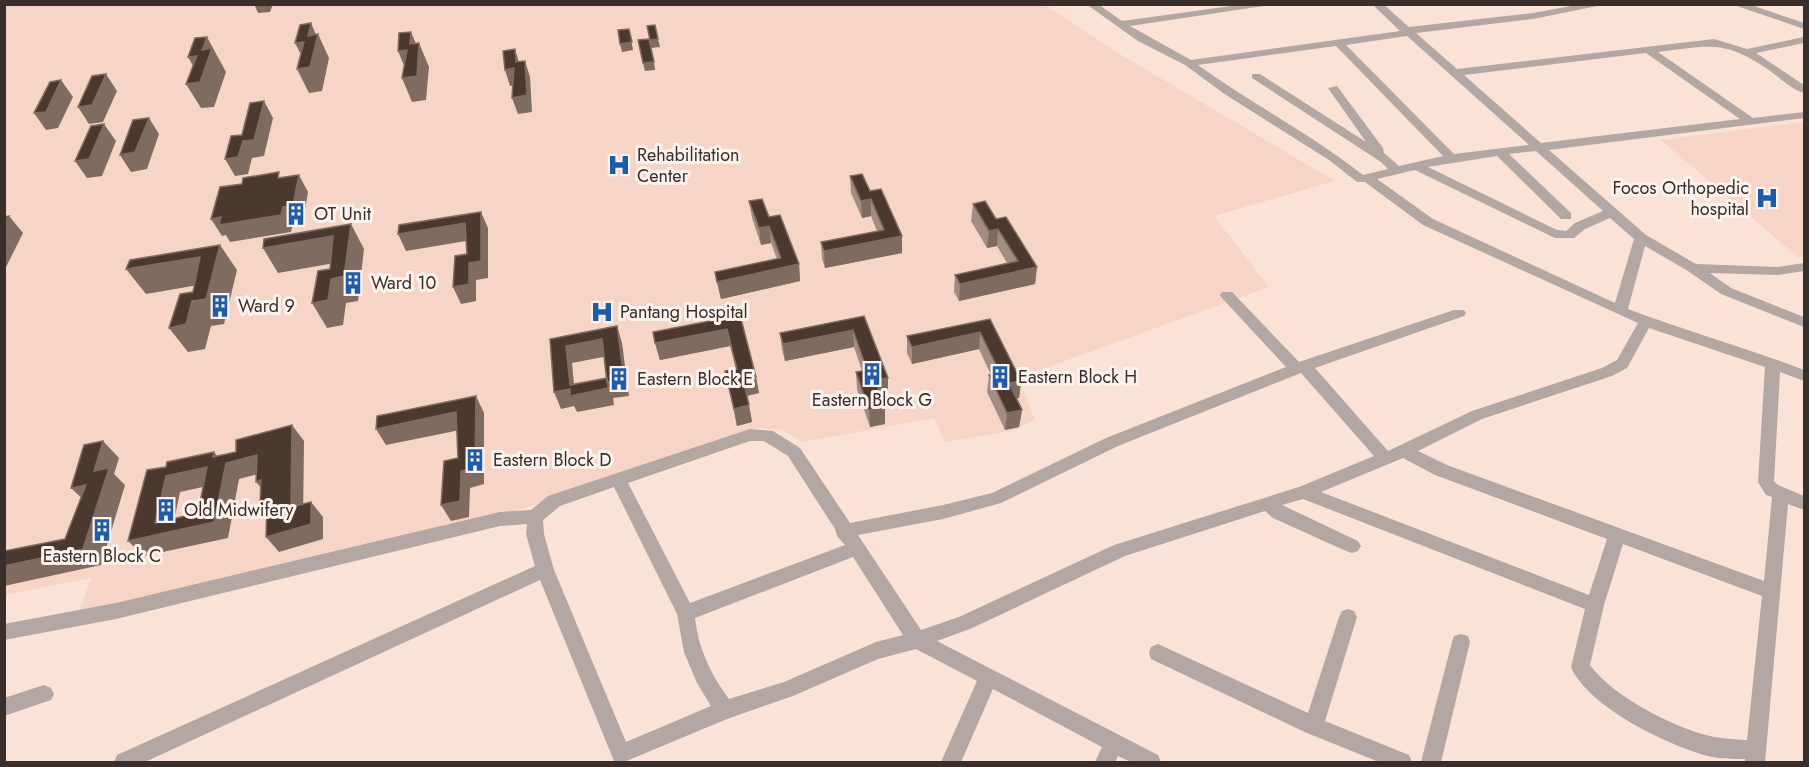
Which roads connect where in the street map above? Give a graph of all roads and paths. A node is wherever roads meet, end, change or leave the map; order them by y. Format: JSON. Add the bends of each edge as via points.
{"nodes":[{"id":1,"x":1091,"y":4,"type":"edge"},
{"id":2,"x":1272,"y":4,"type":"edge"},
{"id":3,"x":1377,"y":4,"type":"edge"},
{"id":4,"x":1602,"y":4,"type":"edge"},
{"id":5,"x":1736,"y":4,"type":"edge"},
{"id":6,"x":1239,"y":6,"type":"edge"},
{"id":7,"x":1122,"y":24,"type":"junction"},
{"id":8,"x":1804,"y":26,"type":"edge"},
{"id":9,"x":1406,"y":32,"type":"junction"},
{"id":10,"x":1804,"y":40,"type":"edge"},
{"id":11,"x":1338,"y":42,"type":"junction"},
{"id":12,"x":1647,"y":49,"type":"junction"},
{"id":13,"x":1747,"y":52,"type":"junction"},
{"id":14,"x":1189,"y":63,"type":"junction"},
{"id":15,"x":1453,"y":73,"type":"junction"},
{"id":16,"x":1256,"y":76,"type":"dead end"},
{"id":17,"x":1333,"y":88,"type":"dead end"},
{"id":18,"x":1804,"y":90,"type":"edge"},
{"id":19,"x":1804,"y":115,"type":"edge"},
{"id":20,"x":1751,"y":122,"type":"junction"},
{"id":21,"x":1539,"y":147,"type":"junction"},
{"id":22,"x":1500,"y":152,"type":"junction"},
{"id":23,"x":1451,"y":158,"type":"junction"},
{"id":24,"x":1385,"y":159,"type":"junction"},
{"id":25,"x":1419,"y":167,"type":"junction"},
{"id":26,"x":1398,"y":172,"type":"junction"},
{"id":27,"x":1368,"y":178,"type":"junction"},
{"id":28,"x":1613,"y":212,"type":"junction"},
{"id":29,"x":1566,"y":216,"type":"dead end"},
{"id":30,"x":1641,"y":238,"type":"junction"},
{"id":31,"x":1804,"y":267,"type":"edge"},
{"id":32,"x":1693,"y":268,"type":"junction"},
{"id":33,"x":1227,"y":295,"type":"dead end"},
{"id":34,"x":1620,"y":311,"type":"junction"},
{"id":35,"x":1459,"y":313,"type":"dead end"},
{"id":36,"x":1646,"y":321,"type":"junction"},
{"id":37,"x":1804,"y":322,"type":"edge"},
{"id":38,"x":1773,"y":363,"type":"junction"},
{"id":39,"x":1300,"y":368,"type":"junction"},
{"id":40,"x":1804,"y":376,"type":"edge"},
{"id":41,"x":1404,"y":451,"type":"junction"},
{"id":42,"x":1384,"y":457,"type":"junction"},
{"id":43,"x":618,"y":479,"type":"junction"},
{"id":44,"x":1303,"y":492,"type":"junction"},
{"id":45,"x":1781,"y":494,"type":"junction"},
{"id":46,"x":1268,"y":503,"type":"junction"},
{"id":47,"x":1804,"y":503,"type":"edge"},
{"id":48,"x":535,"y":518,"type":"junction"},
{"id":49,"x":843,"y":531,"type":"junction"},
{"id":50,"x":1617,"y":535,"type":"junction"},
{"id":51,"x":1352,"y":546,"type":"dead end"},
{"id":52,"x":855,"y":549,"type":"junction"},
{"id":53,"x":545,"y":570,"type":"junction"},
{"id":54,"x":1772,"y":592,"type":"junction"},
{"id":55,"x":1595,"y":605,"type":"junction"},
{"id":56,"x":686,"y":613,"type":"junction"},
{"id":57,"x":1348,"y":617,"type":"dead end"},
{"id":58,"x":4,"y":632,"type":"edge"},
{"id":59,"x":917,"y":640,"type":"junction"},
{"id":60,"x":1461,"y":642,"type":"dead end"},
{"id":61,"x":1158,"y":653,"type":"dead end"},
{"id":62,"x":988,"y":679,"type":"junction"},
{"id":63,"x":44,"y":694,"type":"dead end"},
{"id":64,"x":4,"y":707,"type":"edge"},
{"id":65,"x":725,"y":710,"type":"junction"},
{"id":66,"x":1314,"y":726,"type":"junction"},
{"id":67,"x":1114,"y":743,"type":"junction"},
{"id":68,"x":1755,"y":756,"type":"edge"},
{"id":69,"x":623,"y":758,"type":"edge"},
{"id":70,"x":124,"y":762,"type":"edge"},
{"id":71,"x":951,"y":762,"type":"edge"},
{"id":72,"x":1105,"y":762,"type":"edge"},
{"id":73,"x":1151,"y":762,"type":"edge"},
{"id":74,"x":1402,"y":762,"type":"edge"},
{"id":75,"x":1431,"y":762,"type":"edge"}],
"edges":[{"from":1,"to":7,"type":"street"},
{"from":2,"to":6,"type":"street"},
{"from":3,"to":9,"type":"street"},
{"from":4,"to":9,"type":"street"},
{"from":5,"to":8,"type":"street"},
{"from":6,"to":7,"type":"street"},
{"from":7,"to":14,"type":"street"},
{"from":9,"to":11,"type":"street"},
{"from":9,"to":15,"type":"street"},
{"from":10,"to":13,"type":"street"},
{"from":11,"to":14,"type":"street"},
{"from":11,"to":23,"type":"street"},
{"from":12,"to":13,"type":"street","via":[[1714,42]]},
{"from":12,"to":15,"type":"street"},
{"from":12,"to":20,"type":"street"},
{"from":13,"to":18,"type":"street"},
{"from":14,"to":27,"type":"street","via":[[1361,179]]},
{"from":15,"to":21,"type":"street"},
{"from":16,"to":24,"type":"street"},
{"from":17,"to":24,"type":"street"},
{"from":19,"to":20,"type":"street"},
{"from":20,"to":21,"type":"street"},
{"from":21,"to":22,"type":"street"},
{"from":21,"to":28,"type":"street"},
{"from":22,"to":23,"type":"street"},
{"from":22,"to":29,"type":"street"},
{"from":23,"to":25,"type":"street"},
{"from":24,"to":26,"type":"street"},
{"from":25,"to":26,"type":"street"},
{"from":25,"to":28,"type":"street","via":[[1555,234],[1569,235]]},
{"from":26,"to":27,"type":"street"},
{"from":27,"to":34,"type":"street","via":[[1428,222]]},
{"from":28,"to":30,"type":"street"},
{"from":30,"to":32,"type":"street"},
{"from":30,"to":34,"type":"street"},
{"from":31,"to":32,"type":"street","via":[[1778,271]]},
{"from":32,"to":37,"type":"street","via":[[1726,291]]},
{"from":33,"to":39,"type":"street"},
{"from":34,"to":36,"type":"street"},
{"from":35,"to":39,"type":"street"},
{"from":36,"to":38,"type":"street"},
{"from":36,"to":41,"type":"street","via":[[1622,364],[1477,415]]},
{"from":38,"to":40,"type":"street"},
{"from":38,"to":45,"type":"street","via":[[1766,482]]},
{"from":39,"to":42,"type":"street"},
{"from":39,"to":49,"type":"street","via":[[1112,442],[997,499]]},
{"from":41,"to":42,"type":"street"},
{"from":41,"to":50,"type":"street","via":[[1441,470]]},
{"from":42,"to":44,"type":"street"},
{"from":43,"to":48,"type":"street","via":[[554,501]]},
{"from":43,"to":49,"type":"street","via":[[750,435],[766,435],[794,452]]},
{"from":43,"to":56,"type":"street"},
{"from":44,"to":46,"type":"street"},
{"from":44,"to":55,"type":"street"},
{"from":45,"to":47,"type":"street"},
{"from":45,"to":54,"type":"street"},
{"from":46,"to":51,"type":"street","via":[[1279,513]]},
{"from":46,"to":59,"type":"street","via":[[1119,550],[964,623]]},
{"from":48,"to":53,"type":"street","via":[[535,534]]},
{"from":48,"to":58,"type":"street","via":[[500,519],[116,611]]},
{"from":49,"to":52,"type":"street"},
{"from":50,"to":54,"type":"street"},
{"from":50,"to":55,"type":"street"},
{"from":52,"to":56,"type":"street"},
{"from":52,"to":59,"type":"street"},
{"from":53,"to":69,"type":"street"},
{"from":53,"to":70,"type":"street"},
{"from":54,"to":68,"type":"street"},
{"from":55,"to":68,"type":"street","via":[[1580,667],[1591,685],[1691,741]]},
{"from":56,"to":65,"type":"street","via":[[690,645]]},
{"from":57,"to":66,"type":"street"},
{"from":59,"to":62,"type":"street"},
{"from":59,"to":65,"type":"street","via":[[876,651],[786,690]]},
{"from":60,"to":75,"type":"street"},
{"from":61,"to":66,"type":"street"},
{"from":62,"to":67,"type":"street"},
{"from":62,"to":71,"type":"street"},
{"from":63,"to":64,"type":"street"},
{"from":65,"to":69,"type":"street"},
{"from":66,"to":74,"type":"street"},
{"from":67,"to":72,"type":"street"},
{"from":67,"to":73,"type":"street"}]}
